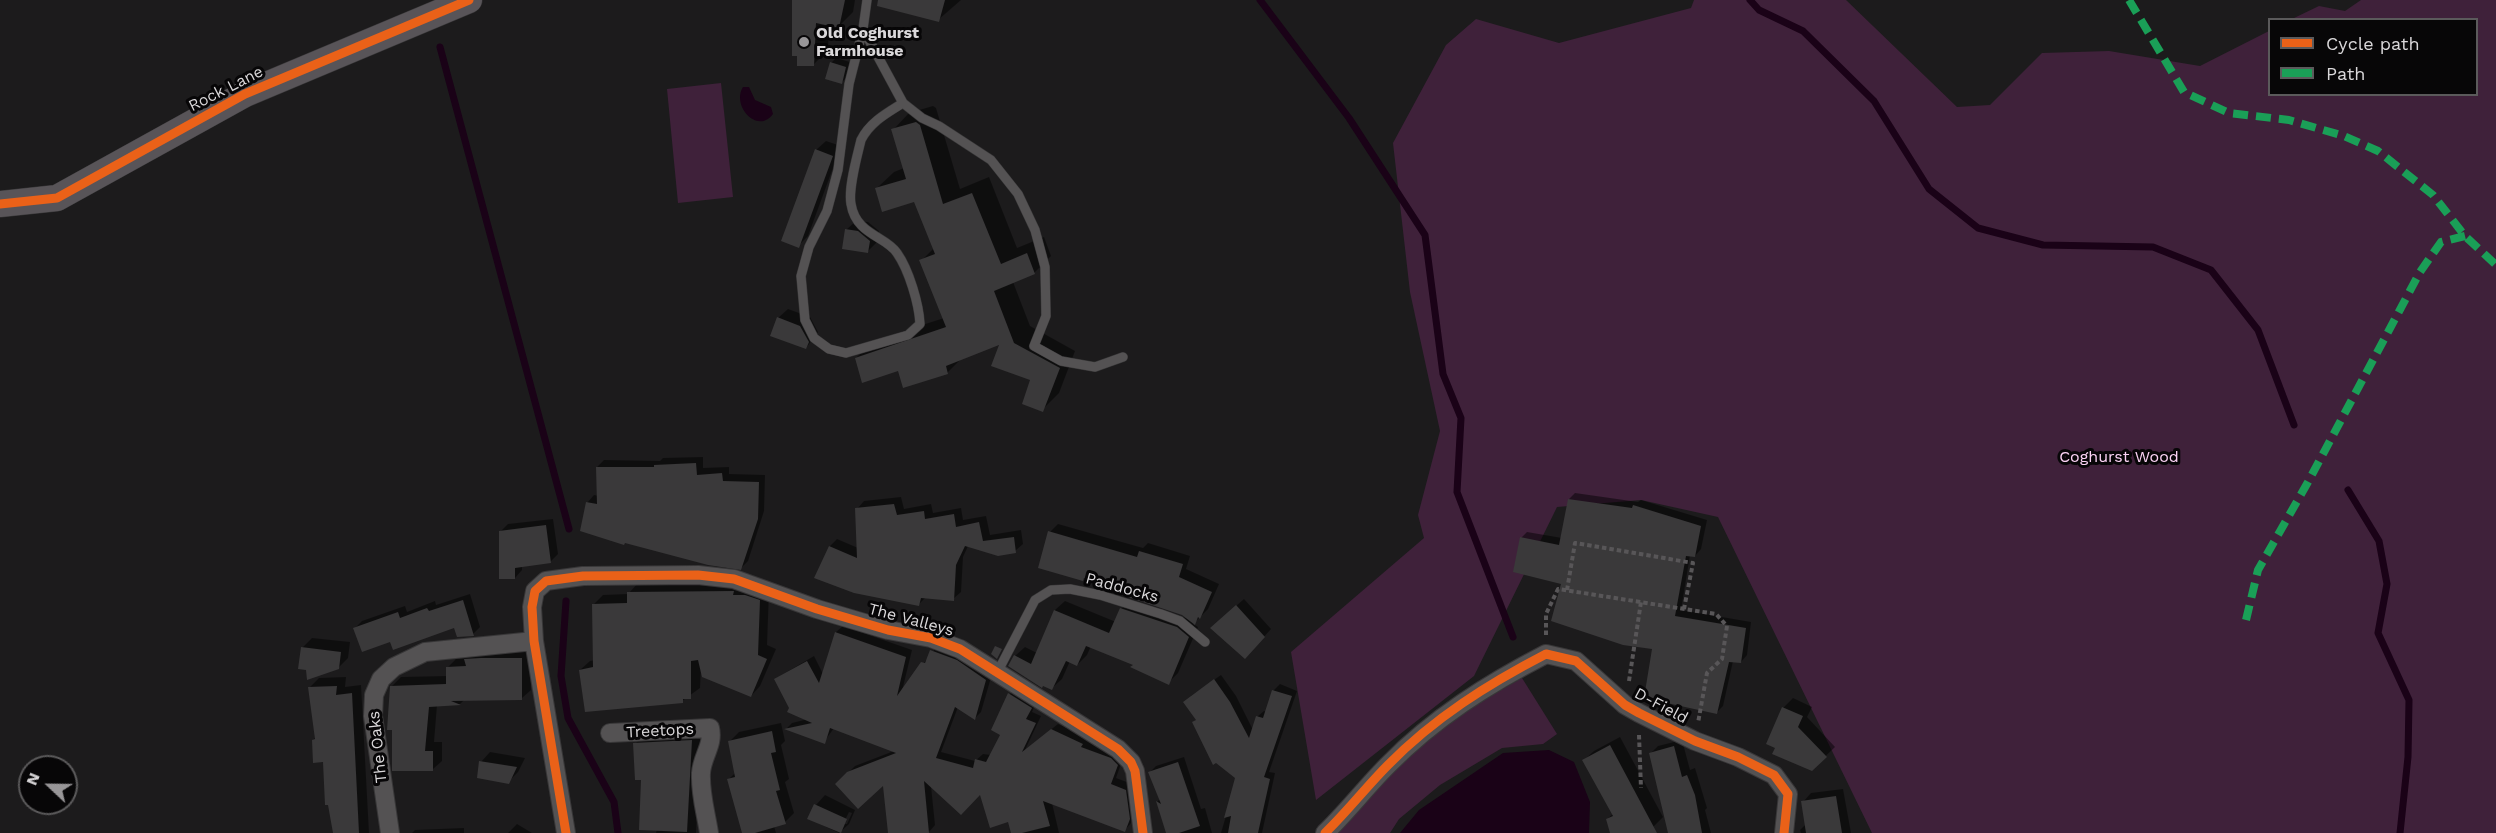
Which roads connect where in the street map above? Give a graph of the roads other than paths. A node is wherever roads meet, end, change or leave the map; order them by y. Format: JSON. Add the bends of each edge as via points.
{"nodes":[{"id":1,"x":469,"y":0,"type":"edge"},
{"id":2,"x":867,"y":0,"type":"edge"},
{"id":3,"x":863,"y":29,"type":"junction"},
{"id":4,"x":903,"y":103,"type":"junction"},
{"id":5,"x":0,"y":204,"type":"edge"},
{"id":6,"x":1123,"y":357,"type":"dead end"},
{"id":7,"x":534,"y":642,"type":"junction"},
{"id":8,"x":1205,"y":642,"type":"dead end"},
{"id":9,"x":997,"y":672,"type":"junction"},
{"id":10,"x":610,"y":733,"type":"dead end"},
{"id":11,"x":390,"y":833,"type":"edge"},
{"id":12,"x":566,"y":833,"type":"edge"},
{"id":13,"x":709,"y":833,"type":"edge"},
{"id":14,"x":1143,"y":833,"type":"edge"},
{"id":15,"x":1324,"y":833,"type":"edge"},
{"id":16,"x":1784,"y":833,"type":"edge"}],
"edges":[{"from":1,"to":5,"type":"street","name":"Rock Lane","via":[[245,94],[57,198]]},
{"from":2,"to":3,"type":"lane"},
{"from":3,"to":4,"type":"lane"},
{"from":3,"to":4,"type":"lane","via":[[849,84],[838,170],[827,211],[809,247],[801,276],[806,320],[814,338],[829,349],[846,352],[908,335],[920,324],[920,306],[897,252],[871,235],[852,212],[850,200],[865,132],[875,120]]},
{"from":4,"to":6,"type":"lane","via":[[991,160],[1018,195],[1035,230],[1045,267],[1046,316],[1034,346],[1061,361],[1095,367]]},
{"from":7,"to":9,"type":"street","name":"The Valleys","via":[[535,591],[546,581],[583,576],[698,575],[734,579],[817,609],[931,638],[960,649]]},
{"from":7,"to":11,"type":"street","name":"The Oaks","via":[[425,652],[394,667],[381,679],[374,695],[373,716]]},
{"from":7,"to":12,"type":"street","name":"The Valleys"},
{"from":8,"to":9,"type":"lane","name":"Paddocks","via":[[1180,621],[1161,614],[1100,595],[1052,590],[1035,600]]},
{"from":9,"to":14,"type":"street","name":"The Valleys","via":[[1118,749],[1131,762]]},
{"from":10,"to":13,"type":"street","name":"Treetops","via":[[710,728],[713,740],[701,770],[701,795]]},
{"from":15,"to":16,"type":"street","name":"D-Field","via":[[1389,764],[1451,710],[1546,654],[1576,661],[1632,709],[1774,775],[1788,794]]}]}
